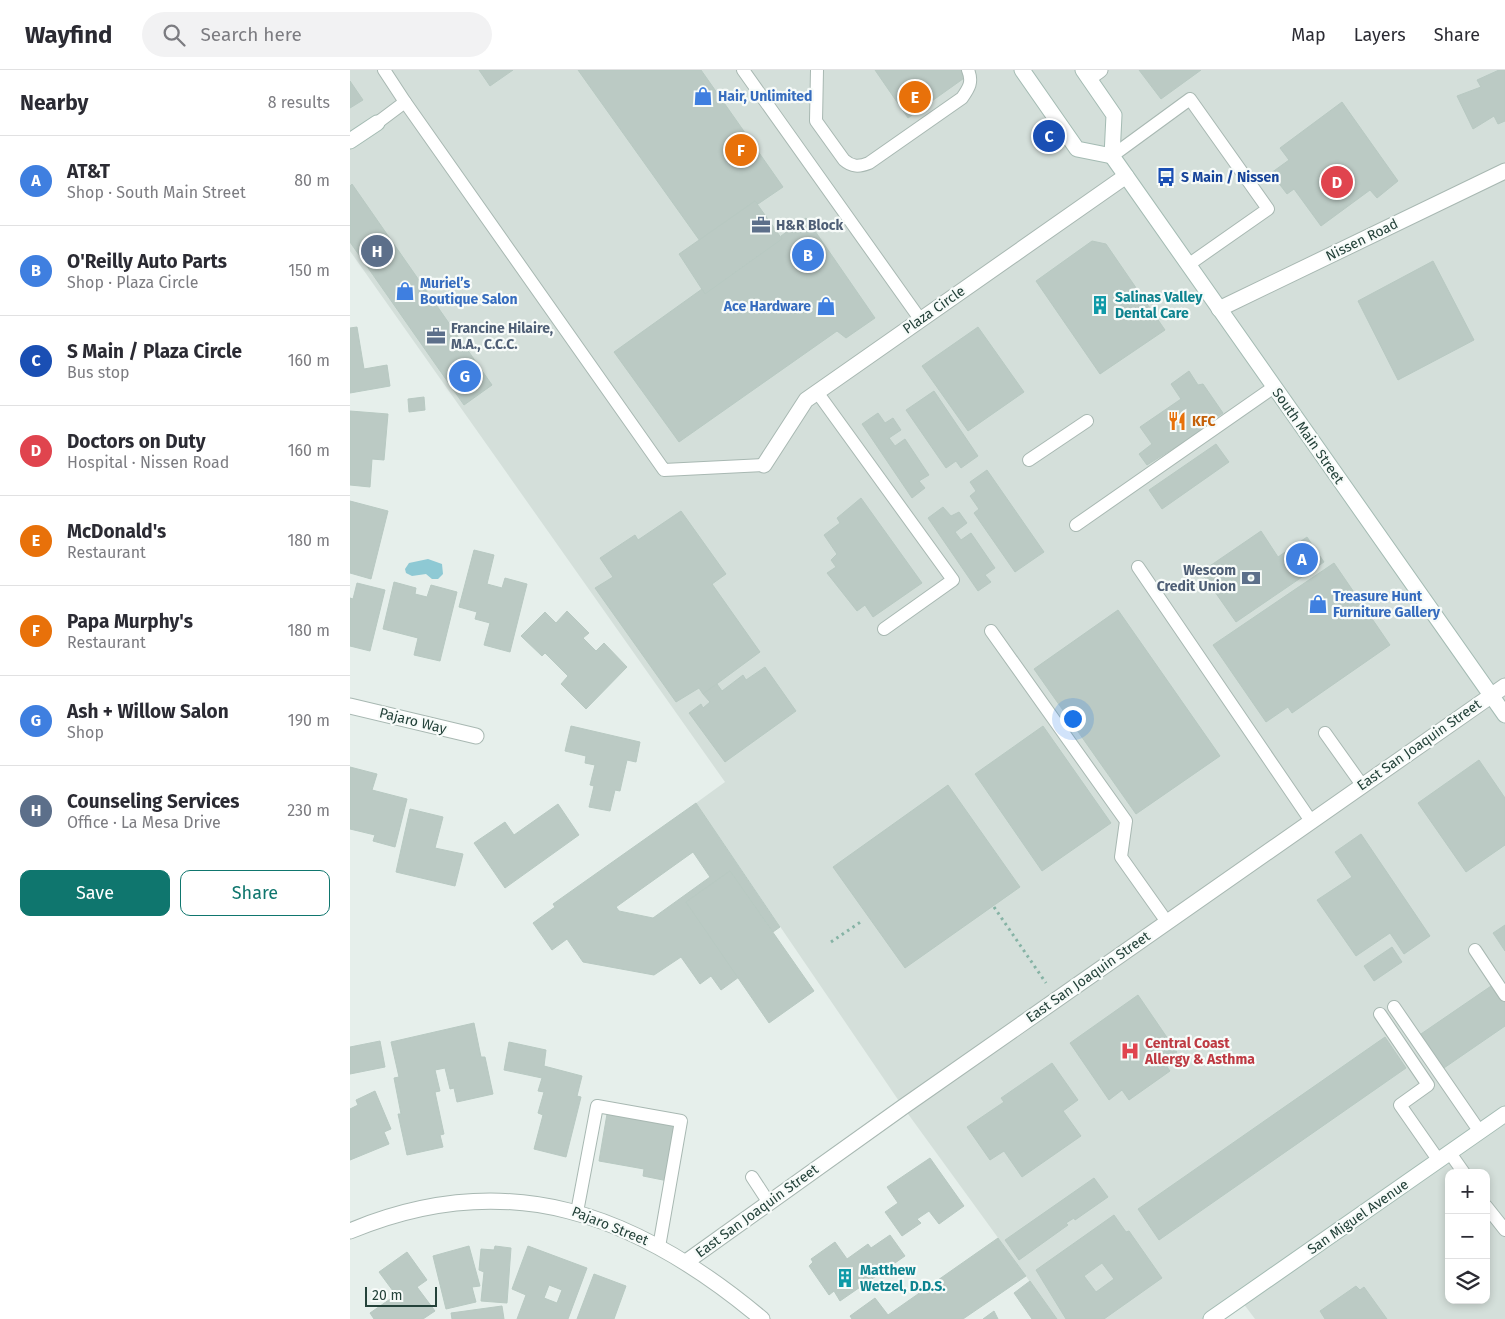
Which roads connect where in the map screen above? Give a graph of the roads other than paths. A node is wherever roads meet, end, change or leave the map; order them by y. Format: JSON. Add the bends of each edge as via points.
{"nodes":[{"id":1,"x":384,"y":70,"type":"edge"},
{"id":2,"x":743,"y":70,"type":"edge"},
{"id":3,"x":817,"y":70,"type":"edge"},
{"id":4,"x":968,"y":70,"type":"edge"},
{"id":5,"x":1022,"y":70,"type":"edge"},
{"id":6,"x":1091,"y":73,"type":"edge"},
{"id":7,"x":405,"y":102,"type":"junction"},
{"id":8,"x":376,"y":123,"type":"joint"},
{"id":9,"x":350,"y":141,"type":"edge"},
{"id":10,"x":1112,"y":156,"type":"junction"},
{"id":11,"x":1505,"y":171,"type":"edge"},
{"id":12,"x":1126,"y":176,"type":"junction"},
{"id":13,"x":1188,"y":266,"type":"junction"},
{"id":14,"x":1219,"y":309,"type":"junction"},
{"id":15,"x":920,"y":319,"type":"junction"},
{"id":16,"x":1274,"y":387,"type":"junction"},
{"id":17,"x":817,"y":392,"type":"junction"},
{"id":18,"x":1087,"y":420,"type":"dead end"},
{"id":19,"x":1029,"y":460,"type":"dead end"},
{"id":20,"x":764,"y":464,"type":"joint"},
{"id":21,"x":1076,"y":525,"type":"dead end"},
{"id":22,"x":1138,"y":567,"type":"dead end"},
{"id":23,"x":884,"y":630,"type":"dead end"},
{"id":24,"x":992,"y":631,"type":"dead end"},
{"id":25,"x":1505,"y":686,"type":"edge"},
{"id":26,"x":1491,"y":695,"type":"junction"},
{"id":27,"x":350,"y":706,"type":"edge"},
{"id":28,"x":1505,"y":715,"type":"edge"},
{"id":29,"x":1325,"y":732,"type":"dead end"},
{"id":30,"x":476,"y":736,"type":"dead end"},
{"id":31,"x":1362,"y":785,"type":"junction"},
{"id":32,"x":1311,"y":821,"type":"junction"},
{"id":33,"x":1167,"y":922,"type":"junction"},
{"id":34,"x":1475,"y":950,"type":"dead end"},
{"id":35,"x":1505,"y":994,"type":"edge"},
{"id":36,"x":1394,"y":1007,"type":"dead end"},
{"id":37,"x":1380,"y":1014,"type":"dead end"},
{"id":38,"x":1505,"y":1114,"type":"edge"},
{"id":39,"x":1480,"y":1132,"type":"junction"},
{"id":40,"x":1445,"y":1157,"type":"junction"},
{"id":41,"x":1459,"y":1169,"type":"edge"},
{"id":42,"x":752,"y":1176,"type":"dead end"},
{"id":43,"x":769,"y":1203,"type":"junction"},
{"id":44,"x":1490,"y":1211,"type":"edge"},
{"id":45,"x":577,"y":1212,"type":"junction"},
{"id":46,"x":1505,"y":1230,"type":"edge"},
{"id":47,"x":350,"y":1231,"type":"edge"},
{"id":48,"x":659,"y":1247,"type":"junction"},
{"id":49,"x":686,"y":1262,"type":"junction"},
{"id":50,"x":762,"y":1319,"type":"edge"},
{"id":51,"x":1211,"y":1319,"type":"edge"}],
"edges":[{"from":1,"to":7,"type":"lane"},
{"from":2,"to":15,"type":"lane"},
{"from":3,"to":4,"type":"lane","via":[[816,121],[844,160],[861,166],[869,164],[962,98],[972,78]]},
{"from":5,"to":10,"type":"street","via":[[1077,149]]},
{"from":6,"to":10,"type":"street","via":[[1114,114]]},
{"from":7,"to":8,"type":"lane"},
{"from":7,"to":20,"type":"lane","via":[[664,470]]},
{"from":8,"to":9,"type":"street"},
{"from":10,"to":12,"type":"street","name":"South Main Street"},
{"from":10,"to":13,"type":"lane","via":[[1190,99],[1268,209]]},
{"from":11,"to":14,"type":"street","name":"Nissen Road"},
{"from":12,"to":13,"type":"street","name":"South Main Street"},
{"from":12,"to":15,"type":"street","name":"Plaza Circle"},
{"from":13,"to":14,"type":"street","name":"South Main Street"},
{"from":14,"to":16,"type":"street","name":"South Main Street"},
{"from":15,"to":17,"type":"street","name":"Plaza Circle"},
{"from":16,"to":21,"type":"lane"},
{"from":16,"to":26,"type":"street","name":"South Main Street"},
{"from":17,"to":20,"type":"street","name":"Plaza Circle","via":[[806,400]]},
{"from":17,"to":23,"type":"lane","via":[[953,580]]},
{"from":18,"to":19,"type":"lane"},
{"from":22,"to":32,"type":"lane"},
{"from":24,"to":33,"type":"lane","via":[[1126,821],[1122,858]]},
{"from":25,"to":26,"type":"street","name":"East San Joaquin Street"},
{"from":26,"to":28,"type":"street","name":"South Main Street"},
{"from":26,"to":31,"type":"street","name":"East San Joaquin Street"},
{"from":27,"to":30,"type":"street","name":"Pajaro Way"},
{"from":29,"to":31,"type":"lane"},
{"from":31,"to":32,"type":"street","name":"East San Joaquin Street"},
{"from":32,"to":33,"type":"street","name":"East San Joaquin Street"},
{"from":33,"to":43,"type":"street","name":"East San Joaquin Street"},
{"from":34,"to":35,"type":"lane"},
{"from":36,"to":39,"type":"lane"},
{"from":37,"to":40,"type":"lane","via":[[1428,1085],[1400,1105]]},
{"from":38,"to":39,"type":"street","name":"San Miguel Avenue"},
{"from":39,"to":40,"type":"street","name":"San Miguel Avenue"},
{"from":40,"to":41,"type":"lane"},
{"from":40,"to":51,"type":"street","name":"San Miguel Avenue"},
{"from":42,"to":43,"type":"lane"},
{"from":43,"to":49,"type":"street","name":"East San Joaquin Street"},
{"from":44,"to":46,"type":"lane"},
{"from":45,"to":47,"type":"street","name":"Pajaro Street","via":[[537,1203],[470,1201],[405,1211]]},
{"from":45,"to":48,"type":"street","name":"Pajaro Street","via":[[618,1226]]},
{"from":45,"to":48,"type":"lane","via":[[597,1106],[680,1121]]},
{"from":48,"to":49,"type":"street","name":"Pajaro Street"},
{"from":49,"to":50,"type":"street","name":"Pajaro Street"}]}
